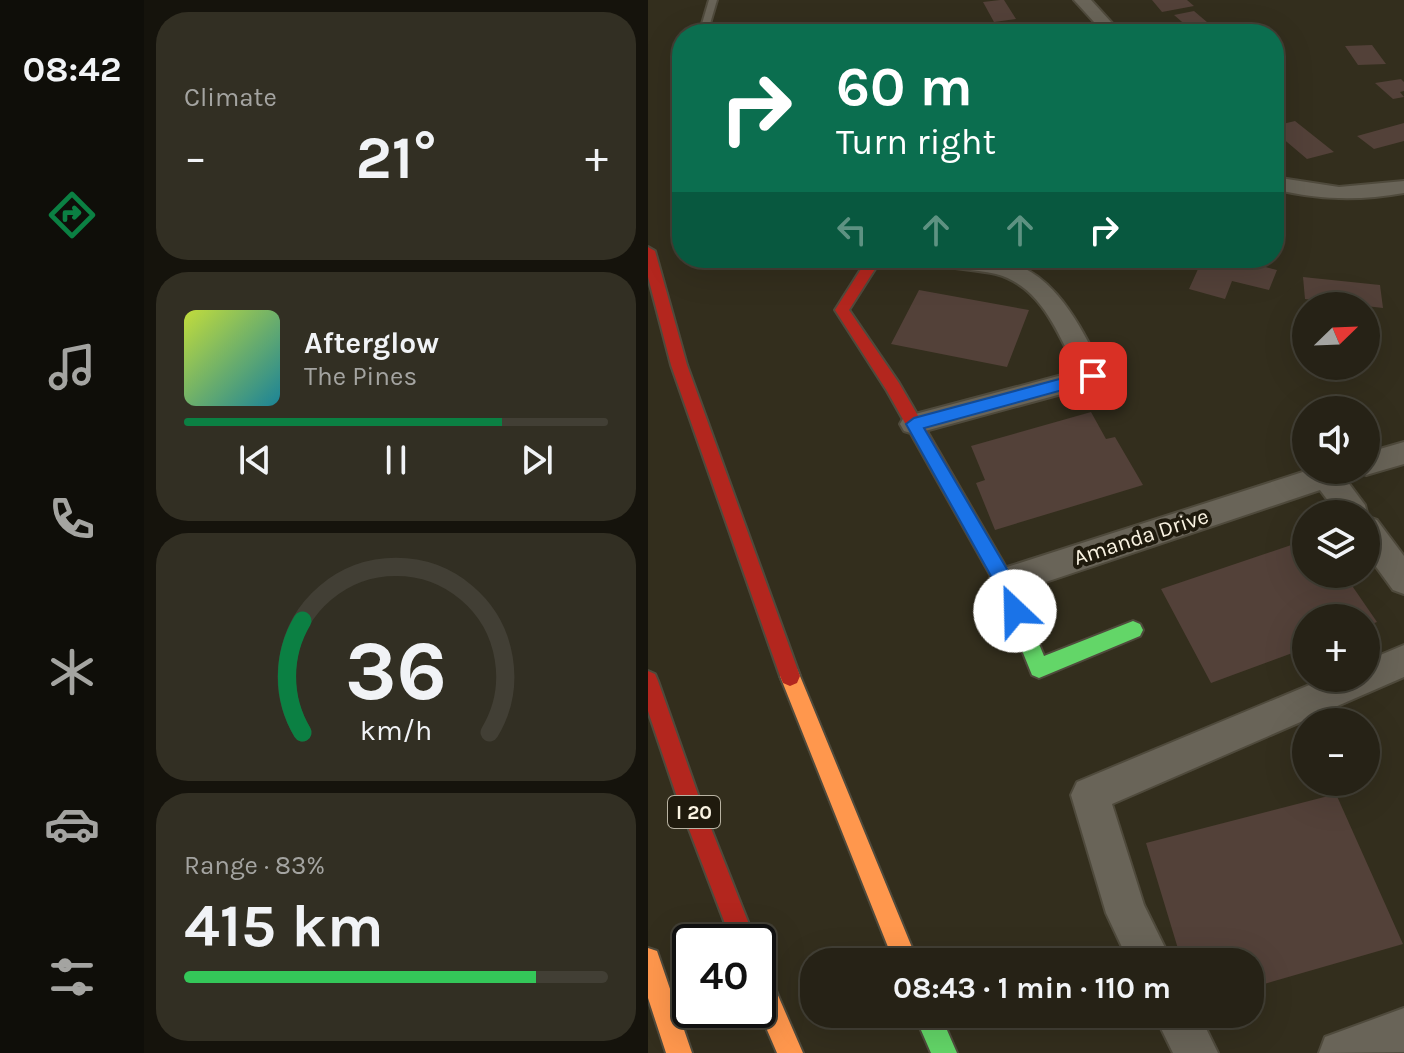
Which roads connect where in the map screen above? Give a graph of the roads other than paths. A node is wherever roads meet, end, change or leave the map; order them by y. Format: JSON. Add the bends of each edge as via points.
{"nodes":[{"id":1,"x":713,"y":0,"type":"edge"},
{"id":2,"x":1082,"y":0,"type":"edge"},
{"id":3,"x":706,"y":24,"type":"edge"},
{"id":4,"x":1105,"y":24,"type":"edge"},
{"id":5,"x":1284,"y":186,"type":"edge"},
{"id":6,"x":1404,"y":187,"type":"edge"},
{"id":7,"x":648,"y":251,"type":"edge"},
{"id":8,"x":869,"y":268,"type":"edge"},
{"id":9,"x":994,"y":268,"type":"edge"},
{"id":10,"x":914,"y":424,"type":"junction"},
{"id":11,"x":1404,"y":453,"type":"edge"},
{"id":12,"x":1380,"y":460,"type":"edge"},
{"id":13,"x":1302,"y":484,"type":"edge"},
{"id":14,"x":1380,"y":548,"type":"edge"},
{"id":15,"x":1404,"y":580,"type":"edge"},
{"id":16,"x":1004,"y":582,"type":"junction"},
{"id":17,"x":1133,"y":630,"type":"dead end"},
{"id":18,"x":1404,"y":661,"type":"edge"},
{"id":19,"x":1380,"y":671,"type":"edge"},
{"id":20,"x":648,"y":681,"type":"edge"},
{"id":21,"x":1332,"y":692,"type":"edge"},
{"id":22,"x":737,"y":924,"type":"edge"},
{"id":23,"x":900,"y":948,"type":"edge"},
{"id":24,"x":1144,"y":948,"type":"edge"},
{"id":25,"x":648,"y":960,"type":"edge"},
{"id":26,"x":776,"y":1021,"type":"edge"},
{"id":27,"x":933,"y":1028,"type":"edge"},
{"id":28,"x":1183,"y":1028,"type":"edge"},
{"id":29,"x":1404,"y":1030,"type":"edge"},
{"id":30,"x":679,"y":1053,"type":"edge"},
{"id":31,"x":790,"y":1053,"type":"edge"},
{"id":32,"x":944,"y":1053,"type":"edge"},
{"id":33,"x":1196,"y":1053,"type":"edge"},
{"id":34,"x":1341,"y":1053,"type":"edge"}],
"edges":[{"from":1,"to":3,"type":"lane"},
{"from":2,"to":4,"type":"street"},
{"from":5,"to":6,"type":"street","via":[[1319,195]]},
{"from":7,"to":23,"type":"main road","via":[[679,365],[778,647]]},
{"from":8,"to":10,"type":"main road","via":[[842,310]]},
{"from":9,"to":10,"type":"street","via":[[1011,271],[1048,297],[1093,376]]},
{"from":10,"to":16,"type":"main road"},
{"from":11,"to":12,"type":"street"},
{"from":13,"to":16,"type":"street","name":"Amanda Drive"},
{"from":14,"to":15,"type":"street"},
{"from":16,"to":17,"type":"main road","via":[[1039,668]]},
{"from":18,"to":19,"type":"street"},
{"from":20,"to":22,"type":"main road","number":"I 20"},
{"from":21,"to":24,"type":"street","via":[[1090,795],[1126,913]]},
{"from":25,"to":30,"type":"main road"},
{"from":26,"to":31,"type":"main road"},
{"from":27,"to":32,"type":"main road"},
{"from":28,"to":33,"type":"street"},
{"from":29,"to":34,"type":"street"}]}
